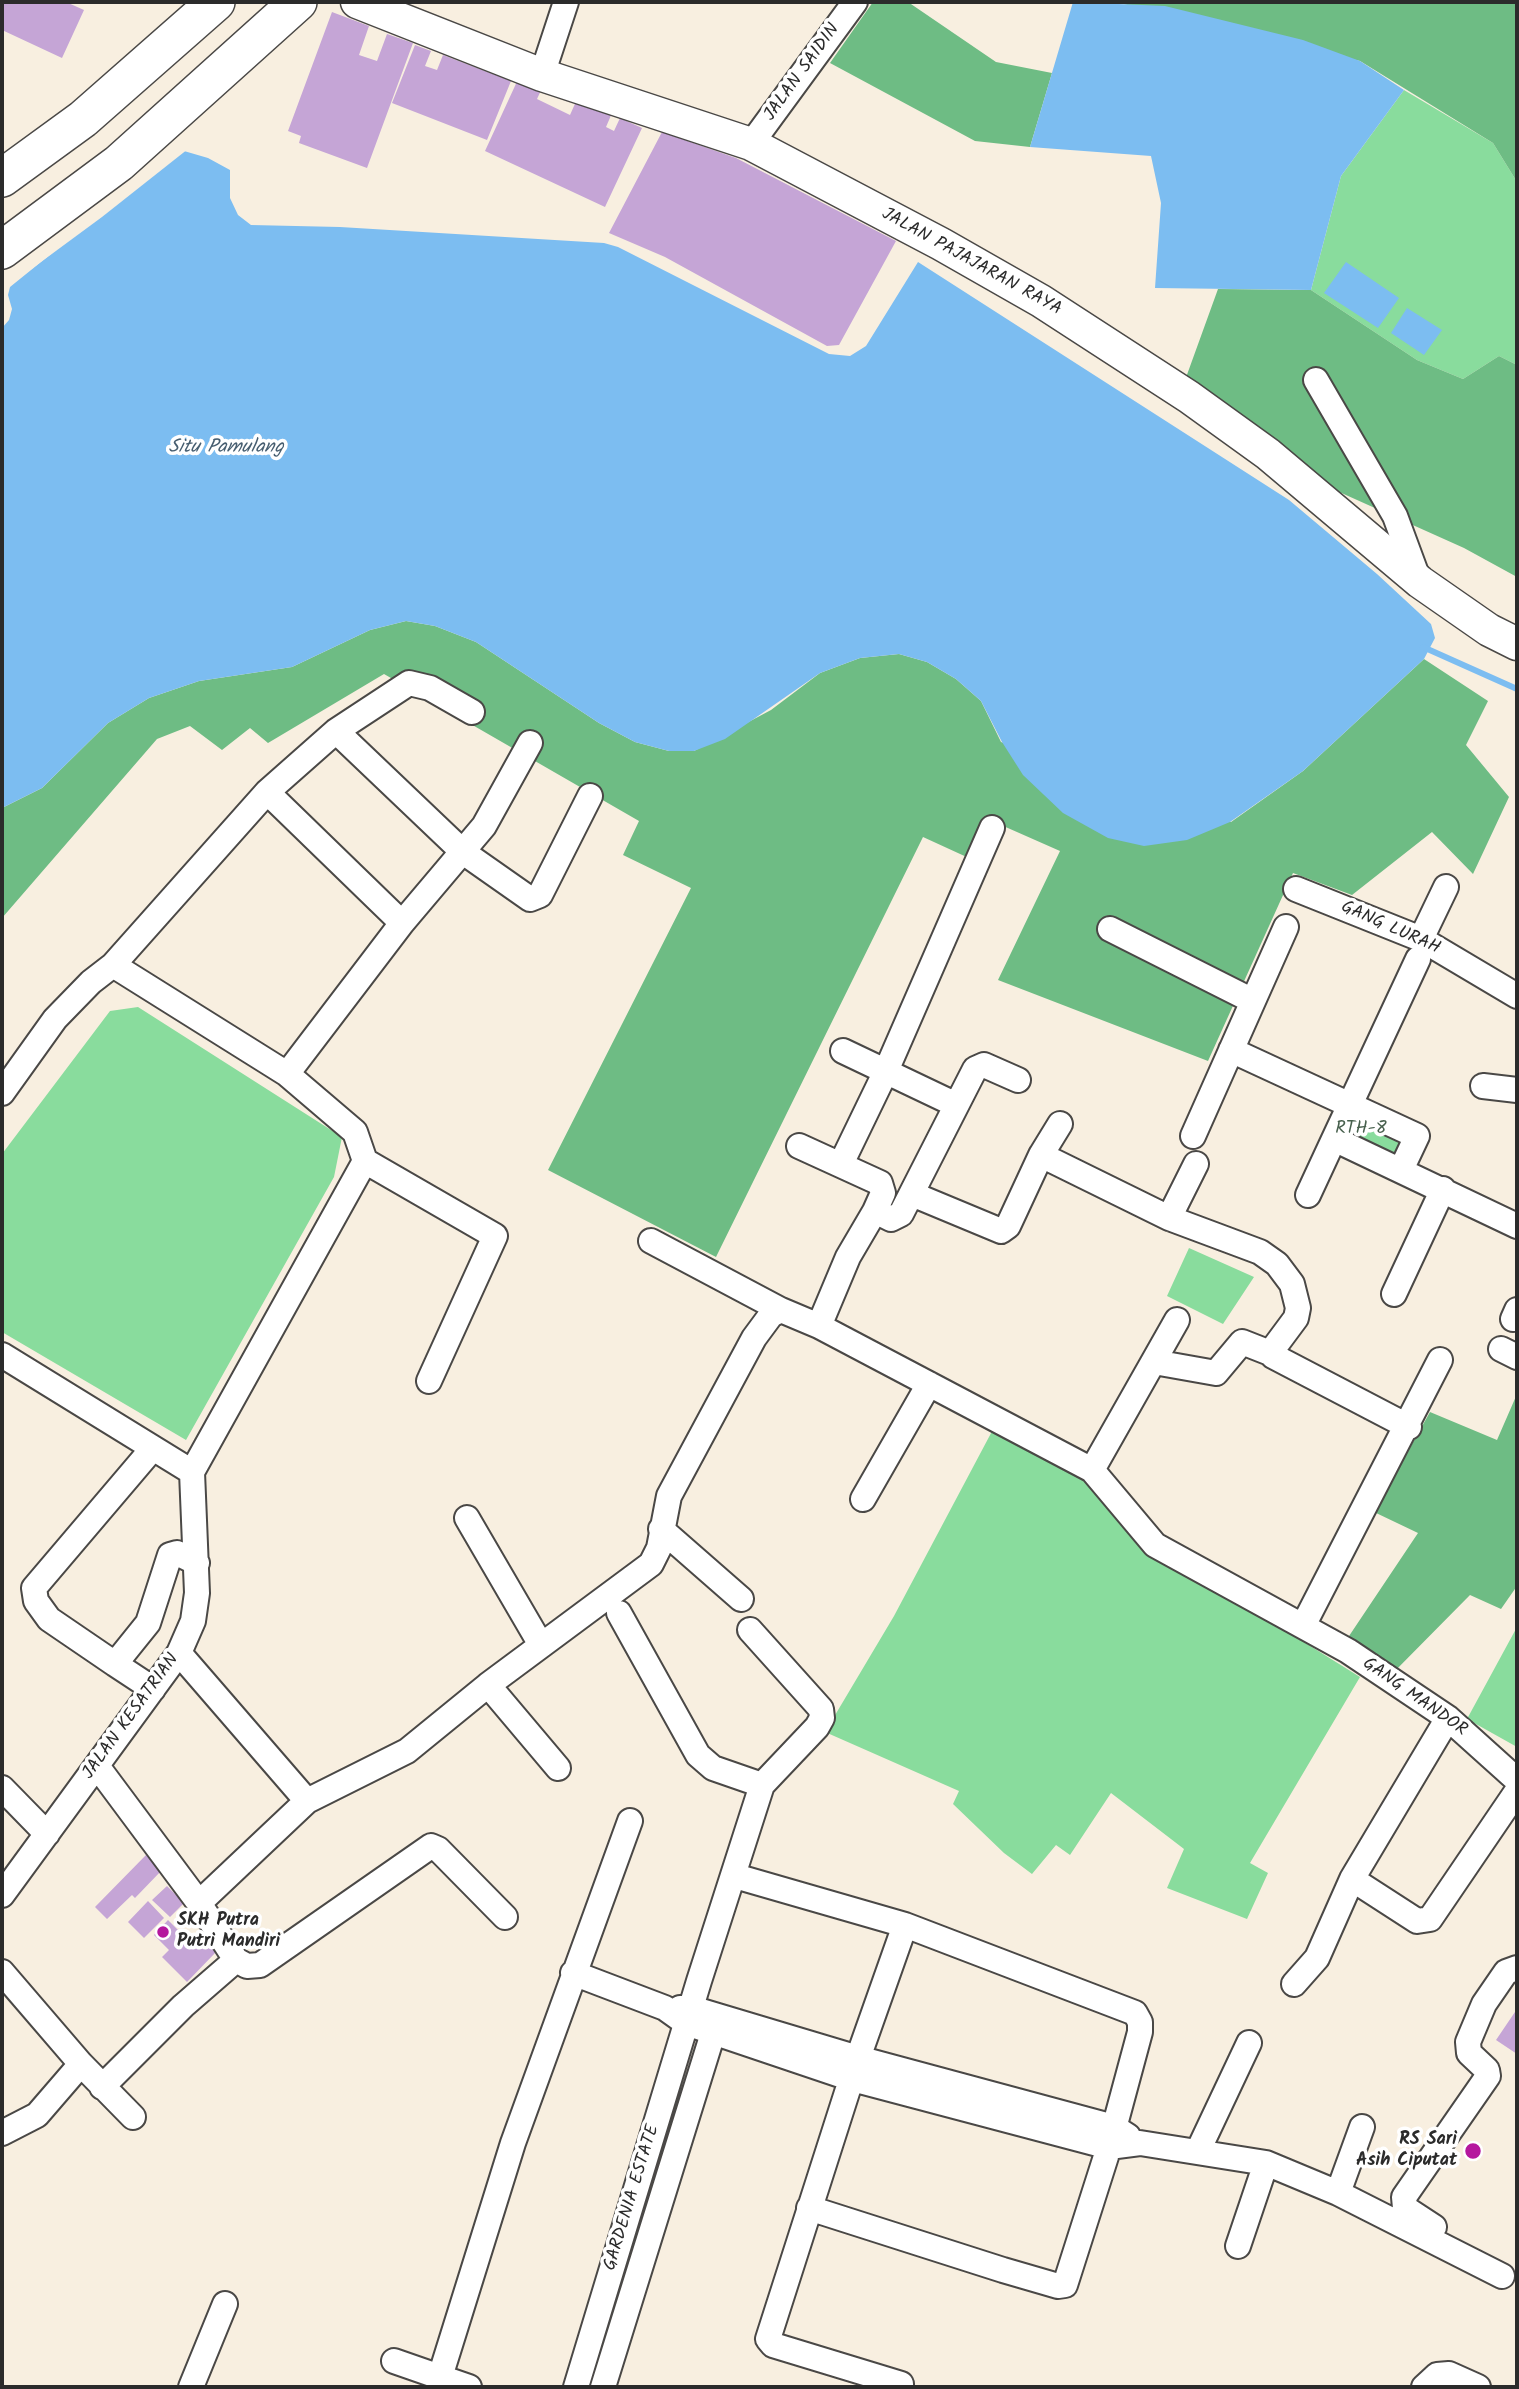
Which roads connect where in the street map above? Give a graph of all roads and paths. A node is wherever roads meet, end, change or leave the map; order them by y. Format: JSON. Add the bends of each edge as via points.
{"nodes":[{"id":1,"x":216,"y":2,"type":"edge"},
{"id":2,"x":298,"y":2,"type":"edge"},
{"id":3,"x":357,"y":2,"type":"edge"},
{"id":4,"x":566,"y":2,"type":"edge"},
{"id":5,"x":855,"y":2,"type":"edge"},
{"id":6,"x":541,"y":75,"type":"junction"},
{"id":7,"x":751,"y":144,"type":"junction"},
{"id":8,"x":2,"y":178,"type":"edge"},
{"id":9,"x":2,"y":250,"type":"edge"},
{"id":10,"x":1316,"y":380,"type":"dead end"},
{"id":11,"x":1420,"y":582,"type":"junction"},
{"id":12,"x":1517,"y":644,"type":"edge"},
{"id":13,"x":472,"y":712,"type":"dead end"},
{"id":14,"x":336,"y":730,"type":"junction"},
{"id":15,"x":530,"y":743,"type":"dead end"},
{"id":16,"x":267,"y":792,"type":"junction"},
{"id":17,"x":590,"y":796,"type":"dead end"},
{"id":18,"x":992,"y":828,"type":"dead end"},
{"id":19,"x":463,"y":852,"type":"junction"},
{"id":20,"x":1446,"y":887,"type":"dead end"},
{"id":21,"x":1296,"y":889,"type":"dead end"},
{"id":22,"x":402,"y":923,"type":"junction"},
{"id":23,"x":1286,"y":927,"type":"dead end"},
{"id":24,"x":1110,"y":929,"type":"dead end"},
{"id":25,"x":1420,"y":949,"type":"junction"},
{"id":26,"x":113,"y":965,"type":"junction"},
{"id":27,"x":1517,"y":996,"type":"edge"},
{"id":28,"x":1253,"y":1001,"type":"junction"},
{"id":29,"x":843,"y":1051,"type":"dead end"},
{"id":30,"x":1231,"y":1051,"type":"junction"},
{"id":31,"x":886,"y":1071,"type":"junction"},
{"id":32,"x":287,"y":1074,"type":"junction"},
{"id":33,"x":1018,"y":1080,"type":"dead end"},
{"id":34,"x":1483,"y":1086,"type":"dead end"},
{"id":35,"x":1517,"y":1090,"type":"edge"},
{"id":36,"x":2,"y":1093,"type":"edge"},
{"id":37,"x":948,"y":1101,"type":"dead end"},
{"id":38,"x":1352,"y":1104,"type":"junction"},
{"id":39,"x":1060,"y":1124,"type":"dead end"},
{"id":40,"x":1193,"y":1136,"type":"dead end"},
{"id":41,"x":1334,"y":1139,"type":"junction"},
{"id":42,"x":799,"y":1146,"type":"dead end"},
{"id":43,"x":1041,"y":1155,"type":"junction"},
{"id":44,"x":365,"y":1160,"type":"junction"},
{"id":45,"x":841,"y":1164,"type":"junction"},
{"id":46,"x":1196,"y":1164,"type":"dead end"},
{"id":47,"x":1401,"y":1170,"type":"junction"},
{"id":48,"x":1443,"y":1189,"type":"junction"},
{"id":49,"x":912,"y":1195,"type":"junction"},
{"id":50,"x":1308,"y":1195,"type":"dead end"},
{"id":51,"x":875,"y":1211,"type":"junction"},
{"id":52,"x":1169,"y":1218,"type":"junction"},
{"id":53,"x":1517,"y":1226,"type":"edge"},
{"id":54,"x":651,"y":1241,"type":"dead end"},
{"id":55,"x":1394,"y":1294,"type":"dead end"},
{"id":56,"x":781,"y":1310,"type":"junction"},
{"id":57,"x":1177,"y":1320,"type":"dead end"},
{"id":58,"x":819,"y":1326,"type":"junction"},
{"id":59,"x":1270,"y":1353,"type":"junction"},
{"id":60,"x":2,"y":1355,"type":"edge"},
{"id":61,"x":1440,"y":1360,"type":"dead end"},
{"id":62,"x":1154,"y":1362,"type":"junction"},
{"id":63,"x":429,"y":1381,"type":"dead end"},
{"id":64,"x":929,"y":1384,"type":"junction"},
{"id":65,"x":1409,"y":1427,"type":"junction"},
{"id":66,"x":153,"y":1448,"type":"junction"},
{"id":67,"x":1092,"y":1470,"type":"junction"},
{"id":68,"x":192,"y":1472,"type":"junction"},
{"id":69,"x":863,"y":1499,"type":"dead end"},
{"id":70,"x":467,"y":1518,"type":"dead end"},
{"id":71,"x":661,"y":1528,"type":"junction"},
{"id":72,"x":197,"y":1563,"type":"junction"},
{"id":73,"x":741,"y":1599,"type":"dead end"},
{"id":74,"x":619,"y":1613,"type":"dead end"},
{"id":75,"x":1304,"y":1624,"type":"junction"},
{"id":76,"x":750,"y":1630,"type":"dead end"},
{"id":77,"x":541,"y":1645,"type":"junction"},
{"id":78,"x":179,"y":1653,"type":"junction"},
{"id":79,"x":115,"y":1664,"type":"junction"},
{"id":80,"x":488,"y":1685,"type":"junction"},
{"id":81,"x":153,"y":1689,"type":"junction"},
{"id":82,"x":1448,"y":1718,"type":"junction"},
{"id":83,"x":97,"y":1766,"type":"junction"},
{"id":84,"x":558,"y":1768,"type":"dead end"},
{"id":85,"x":1517,"y":1780,"type":"edge"},
{"id":86,"x":762,"y":1785,"type":"junction"},
{"id":87,"x":2,"y":1788,"type":"edge"},
{"id":88,"x":1517,"y":1791,"type":"edge"},
{"id":89,"x":307,"y":1801,"type":"junction"},
{"id":90,"x":630,"y":1821,"type":"dead end"},
{"id":91,"x":47,"y":1834,"type":"junction"},
{"id":92,"x":735,"y":1877,"type":"junction"},
{"id":93,"x":1352,"y":1879,"type":"junction"},
{"id":94,"x":2,"y":1895,"type":"edge"},
{"id":95,"x":199,"y":1903,"type":"junction"},
{"id":96,"x":505,"y":1917,"type":"dead end"},
{"id":97,"x":905,"y":1926,"type":"junction"},
{"id":98,"x":236,"y":1961,"type":"junction"},
{"id":99,"x":1517,"y":1968,"type":"edge"},
{"id":100,"x":2,"y":1972,"type":"edge"},
{"id":101,"x":573,"y":1973,"type":"junction"},
{"id":102,"x":1294,"y":1984,"type":"dead end"},
{"id":103,"x":688,"y":2015,"type":"junction"},
{"id":104,"x":715,"y":2024,"type":"junction"},
{"id":105,"x":1249,"y":2043,"type":"dead end"},
{"id":106,"x":81,"y":2064,"type":"junction"},
{"id":107,"x":855,"y":2068,"type":"junction"},
{"id":108,"x":102,"y":2087,"type":"junction"},
{"id":109,"x":132,"y":2117,"type":"dead end"},
{"id":110,"x":1362,"y":2127,"type":"dead end"},
{"id":111,"x":2,"y":2133,"type":"edge"},
{"id":112,"x":1111,"y":2137,"type":"junction"},
{"id":113,"x":1198,"y":2151,"type":"junction"},
{"id":114,"x":1266,"y":2163,"type":"junction"},
{"id":115,"x":1338,"y":2193,"type":"junction"},
{"id":116,"x":809,"y":2208,"type":"junction"},
{"id":117,"x":1238,"y":2246,"type":"dead end"},
{"id":118,"x":1510,"y":2273,"type":"edge"},
{"id":119,"x":225,"y":2304,"type":"dead end"},
{"id":120,"x":394,"y":2361,"type":"dead end"},
{"id":121,"x":440,"y":2377,"type":"junction"},
{"id":122,"x":901,"y":2384,"type":"dead end"},
{"id":123,"x":191,"y":2387,"type":"edge"},
{"id":124,"x":469,"y":2387,"type":"edge"},
{"id":125,"x":576,"y":2387,"type":"edge"},
{"id":126,"x":603,"y":2387,"type":"edge"},
{"id":127,"x":1424,"y":2387,"type":"edge"},
{"id":128,"x":1478,"y":2387,"type":"edge"}],
"edges":[{"from":1,"to":8,"type":"highway","via":[[83,119]]},
{"from":2,"to":9,"type":"highway","via":[[119,163]]},
{"from":3,"to":6,"type":"main road","name":"JALAN PAJAJARAN RAYA"},
{"from":4,"to":6,"type":"street"},
{"from":5,"to":7,"type":"street","name":"JALAN SAIDIN"},
{"from":6,"to":7,"type":"main road","name":"JALAN PAJAJARAN RAYA"},
{"from":7,"to":11,"type":"main road","name":"JALAN PAJAJARAN RAYA","via":[[941,244],[1129,357],[1268,454]]},
{"from":10,"to":11,"type":"street","via":[[1395,516]]},
{"from":11,"to":12,"type":"main road","name":"JALAN PAJAJARAN RAYA"},
{"from":13,"to":14,"type":"street","via":[[425,685],[410,683]]},
{"from":14,"to":16,"type":"street"},
{"from":14,"to":19,"type":"street"},
{"from":15,"to":19,"type":"street","via":[[503,795]]},
{"from":16,"to":22,"type":"street"},
{"from":16,"to":26,"type":"street"},
{"from":17,"to":19,"type":"street","via":[[536,897],[523,897]]},
{"from":18,"to":31,"type":"street"},
{"from":19,"to":22,"type":"street"},
{"from":20,"to":25,"type":"street"},
{"from":21,"to":25,"type":"street","name":"GANG LURAH"},
{"from":22,"to":32,"type":"street"},
{"from":23,"to":28,"type":"street"},
{"from":24,"to":28,"type":"street"},
{"from":25,"to":27,"type":"street","name":"GANG LURAH"},
{"from":25,"to":38,"type":"street"},
{"from":26,"to":32,"type":"street"},
{"from":26,"to":36,"type":"street","via":[[55,1019]]},
{"from":28,"to":30,"type":"street"},
{"from":29,"to":31,"type":"street"},
{"from":30,"to":38,"type":"street"},
{"from":30,"to":40,"type":"street"},
{"from":31,"to":37,"type":"street"},
{"from":31,"to":45,"type":"street"},
{"from":32,"to":44,"type":"street","via":[[355,1132]]},
{"from":33,"to":49,"type":"street","via":[[984,1065],[975,1069]]},
{"from":34,"to":35,"type":"street"},
{"from":38,"to":41,"type":"street"},
{"from":38,"to":47,"type":"street","via":[[1417,1136]]},
{"from":39,"to":43,"type":"street"},
{"from":41,"to":47,"type":"street"},
{"from":41,"to":50,"type":"street"},
{"from":42,"to":45,"type":"street"},
{"from":43,"to":49,"type":"street","via":[[1008,1226],[1001,1231]]},
{"from":43,"to":52,"type":"street"},
{"from":44,"to":63,"type":"street","via":[[495,1236]]},
{"from":44,"to":68,"type":"street"},
{"from":45,"to":51,"type":"street","via":[[880,1183],[883,1193]]},
{"from":46,"to":52,"type":"street"},
{"from":47,"to":48,"type":"street"},
{"from":48,"to":53,"type":"street"},
{"from":48,"to":55,"type":"street"},
{"from":49,"to":51,"type":"street","via":[[896,1218]]},
{"from":51,"to":58,"type":"street","via":[[848,1257]]},
{"from":52,"to":59,"type":"street","via":[[1260,1252],[1284,1271],[1298,1308],[1296,1318]]},
{"from":54,"to":56,"type":"street"},
{"from":56,"to":58,"type":"street"},
{"from":56,"to":71,"type":"street","via":[[771,1315],[754,1338],[720,1399],[669,1496]]},
{"from":57,"to":62,"type":"street"},
{"from":58,"to":64,"type":"street"},
{"from":59,"to":62,"type":"street","via":[[1242,1342],[1216,1373]]},
{"from":59,"to":65,"type":"street"},
{"from":60,"to":66,"type":"street"},
{"from":61,"to":65,"type":"street"},
{"from":62,"to":67,"type":"street"},
{"from":64,"to":67,"type":"street"},
{"from":64,"to":69,"type":"street"},
{"from":65,"to":75,"type":"street"},
{"from":66,"to":68,"type":"street"},
{"from":66,"to":79,"type":"street","via":[[34,1588],[36,1601],[49,1619]]},
{"from":67,"to":75,"type":"street","name":"GANG MANDOR","via":[[1155,1545]]},
{"from":68,"to":72,"type":"street","name":"JALAN KESATRIAN"},
{"from":70,"to":77,"type":"street"},
{"from":71,"to":73,"type":"street"},
{"from":71,"to":77,"type":"street","via":[[651,1564]]},
{"from":72,"to":78,"type":"street","name":"JALAN KESATRIAN","via":[[193,1621]]},
{"from":72,"to":79,"type":"street","via":[[177,1553],[170,1555],[148,1623]]},
{"from":74,"to":86,"type":"street","via":[[698,1755],[713,1768]]},
{"from":75,"to":82,"type":"street","name":"GANG MANDOR"},
{"from":76,"to":86,"type":"street","via":[[821,1709],[822,1718]]},
{"from":77,"to":80,"type":"street"},
{"from":78,"to":81,"type":"street","name":"JALAN KESATRIAN"},
{"from":78,"to":89,"type":"street"},
{"from":79,"to":81,"type":"street"},
{"from":80,"to":84,"type":"street"},
{"from":80,"to":89,"type":"street","via":[[407,1751]]},
{"from":81,"to":83,"type":"street","name":"JALAN KESATRIAN"},
{"from":82,"to":85,"type":"street","name":"GANG MANDOR"},
{"from":82,"to":93,"type":"street"},
{"from":83,"to":91,"type":"street","name":"JALAN KESATRIAN"},
{"from":83,"to":95,"type":"street"},
{"from":86,"to":92,"type":"street","name":"GARDENIA ESTATE"},
{"from":87,"to":91,"type":"street"},
{"from":88,"to":93,"type":"street","via":[[1430,1919],[1417,1921]]},
{"from":89,"to":95,"type":"street"},
{"from":90,"to":101,"type":"street"},
{"from":91,"to":94,"type":"street","name":"JALAN KESATRIAN"},
{"from":92,"to":97,"type":"street"},
{"from":92,"to":103,"type":"street","name":"GARDENIA ESTATE"},
{"from":93,"to":102,"type":"street","via":[[1317,1958]]},
{"from":95,"to":98,"type":"street"},
{"from":96,"to":98,"type":"street","via":[[431,1846],[260,1965]]},
{"from":97,"to":107,"type":"street"},
{"from":97,"to":112,"type":"street","via":[[1135,2014],[1140,2032]]},
{"from":98,"to":108,"type":"street","via":[[183,2006]]},
{"from":99,"to":118,"type":"street","via":[[1506,1972],[1484,2004],[1468,2042],[1469,2053],[1488,2076],[1403,2203]]},
{"from":100,"to":106,"type":"street"},
{"from":101,"to":103,"type":"street"},
{"from":101,"to":121,"type":"street","via":[[513,2143]]},
{"from":103,"to":104,"type":"street"},
{"from":103,"to":125,"type":"street","name":"GARDENIA ESTATE"},
{"from":104,"to":107,"type":"street"},
{"from":104,"to":126,"type":"street","name":"GARDENIA ESTATE"},
{"from":105,"to":113,"type":"street"},
{"from":106,"to":108,"type":"street"},
{"from":106,"to":111,"type":"street","via":[[37,2115]]},
{"from":107,"to":112,"type":"street"},
{"from":107,"to":116,"type":"street"},
{"from":108,"to":109,"type":"street"},
{"from":110,"to":115,"type":"street"},
{"from":112,"to":113,"type":"street"},
{"from":112,"to":116,"type":"street","via":[[1065,2285]]},
{"from":113,"to":114,"type":"street"},
{"from":114,"to":115,"type":"street"},
{"from":114,"to":117,"type":"street"},
{"from":115,"to":118,"type":"street"},
{"from":116,"to":122,"type":"street","via":[[768,2339],[772,2345]]},
{"from":119,"to":123,"type":"street"},
{"from":120,"to":121,"type":"street"},
{"from":121,"to":124,"type":"street"},
{"from":127,"to":128,"type":"street","via":[[1437,2375],[1448,2374]]}]}
